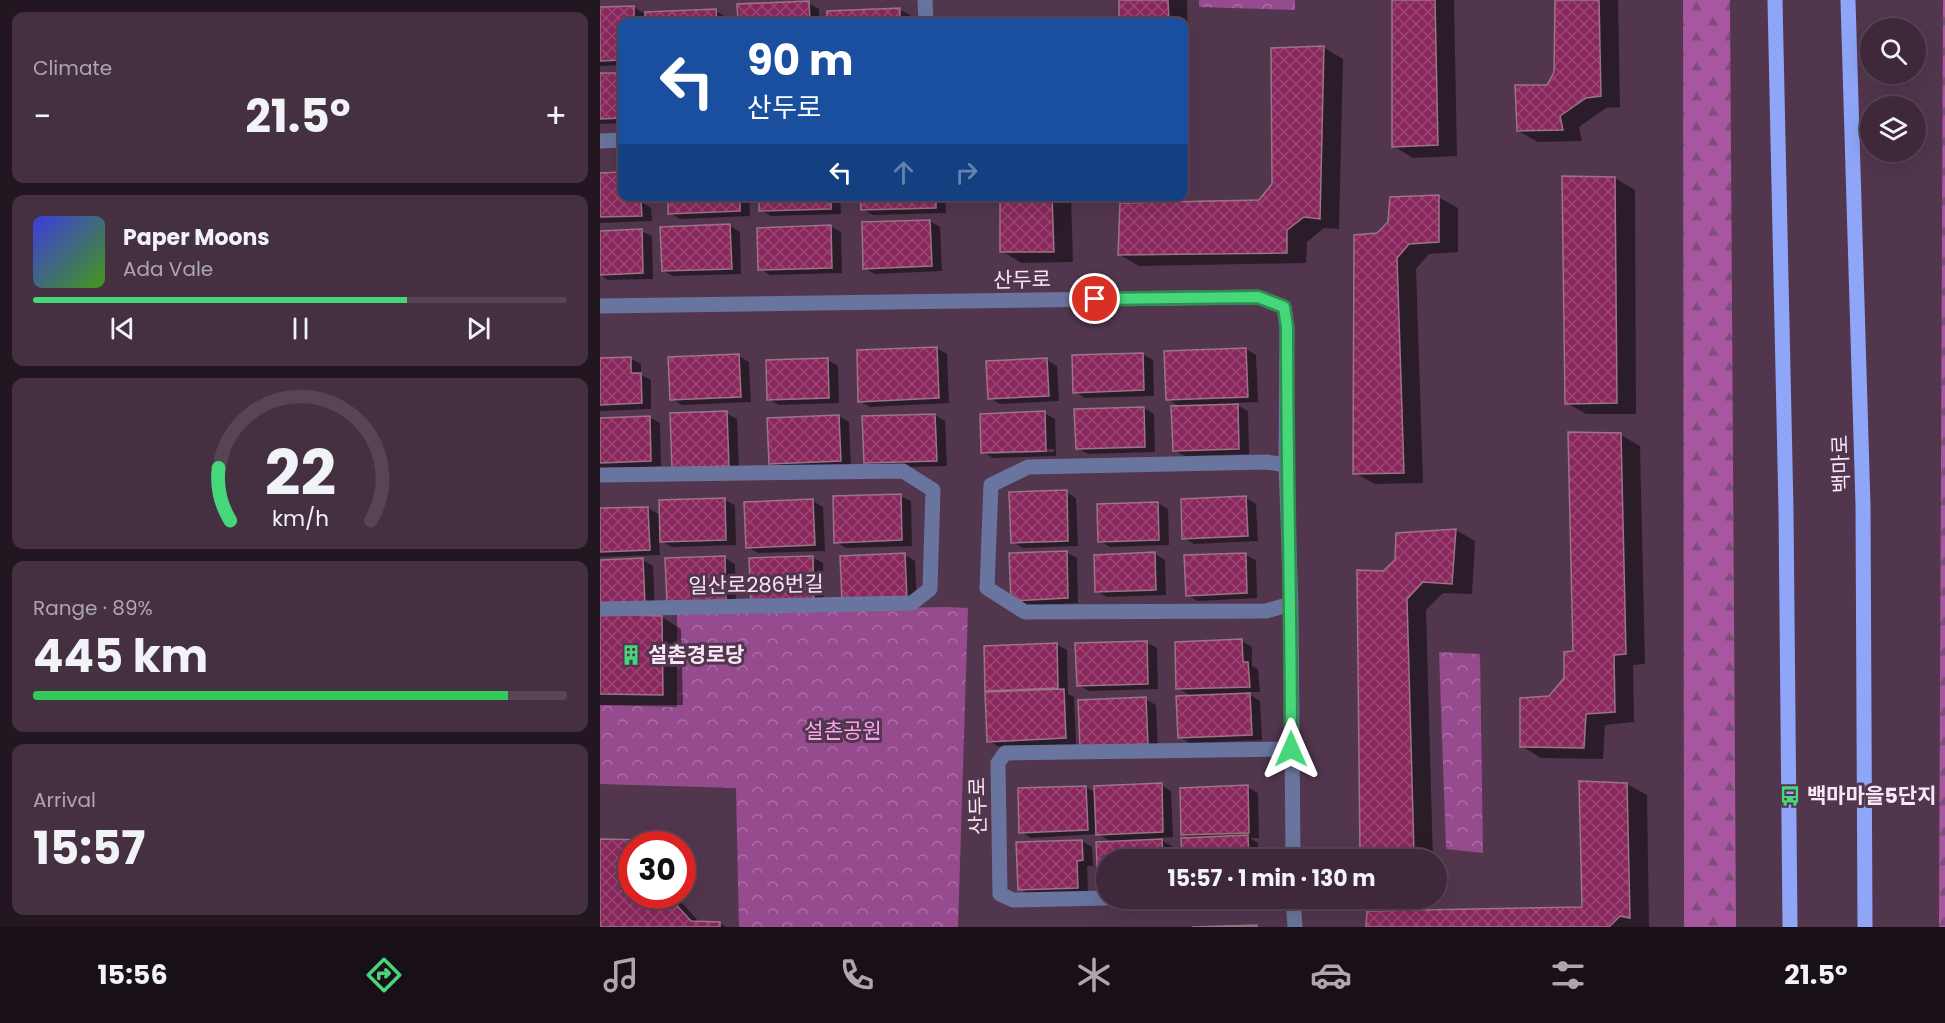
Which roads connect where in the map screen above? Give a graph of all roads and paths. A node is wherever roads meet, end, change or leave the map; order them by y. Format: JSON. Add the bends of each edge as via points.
{"nodes":[{"id":1,"x":925,"y":0,"type":"edge"},
{"id":2,"x":1775,"y":0,"type":"edge"},
{"id":3,"x":1848,"y":0,"type":"edge"},
{"id":4,"x":926,"y":18,"type":"edge"},
{"id":5,"x":618,"y":140,"type":"edge"},
{"id":6,"x":600,"y":141,"type":"edge"},
{"id":7,"x":600,"y":306,"type":"edge"},
{"id":8,"x":1286,"y":465,"type":"junction"},
{"id":9,"x":600,"y":475,"type":"edge"},
{"id":10,"x":1291,"y":604,"type":"junction"},
{"id":11,"x":600,"y":609,"type":"edge"},
{"id":12,"x":1291,"y":749,"type":"junction"},
{"id":13,"x":1293,"y":849,"type":"edge"},
{"id":14,"x":1096,"y":898,"type":"edge"},
{"id":15,"x":1294,"y":909,"type":"edge"},
{"id":16,"x":1295,"y":927,"type":"edge"},
{"id":17,"x":1790,"y":927,"type":"edge"},
{"id":18,"x":1865,"y":927,"type":"edge"}],
"edges":[{"from":1,"to":4,"type":"street"},
{"from":2,"to":17,"type":"main road"},
{"from":3,"to":18,"type":"main road","name":"백마로","via":[[1863,505]]},
{"from":5,"to":6,"type":"street"},
{"from":7,"to":8,"type":"street","name":"산두로","via":[[1258,297],[1284,307]]},
{"from":8,"to":10,"type":"street","name":"산두로"},
{"from":8,"to":10,"type":"street","via":[[1267,462],[1028,467],[991,485],[987,588],[1026,612],[1266,611]]},
{"from":9,"to":11,"type":"street","name":"일산로286번길","via":[[903,471],[933,490],[930,589],[912,603]]},
{"from":10,"to":12,"type":"street","name":"산두로"},
{"from":12,"to":13,"type":"street","name":"산두로"},
{"from":12,"to":14,"type":"street","name":"산두로","via":[[1005,753],[998,763],[1000,894],[1013,900]]},
{"from":15,"to":16,"type":"street"}]}
